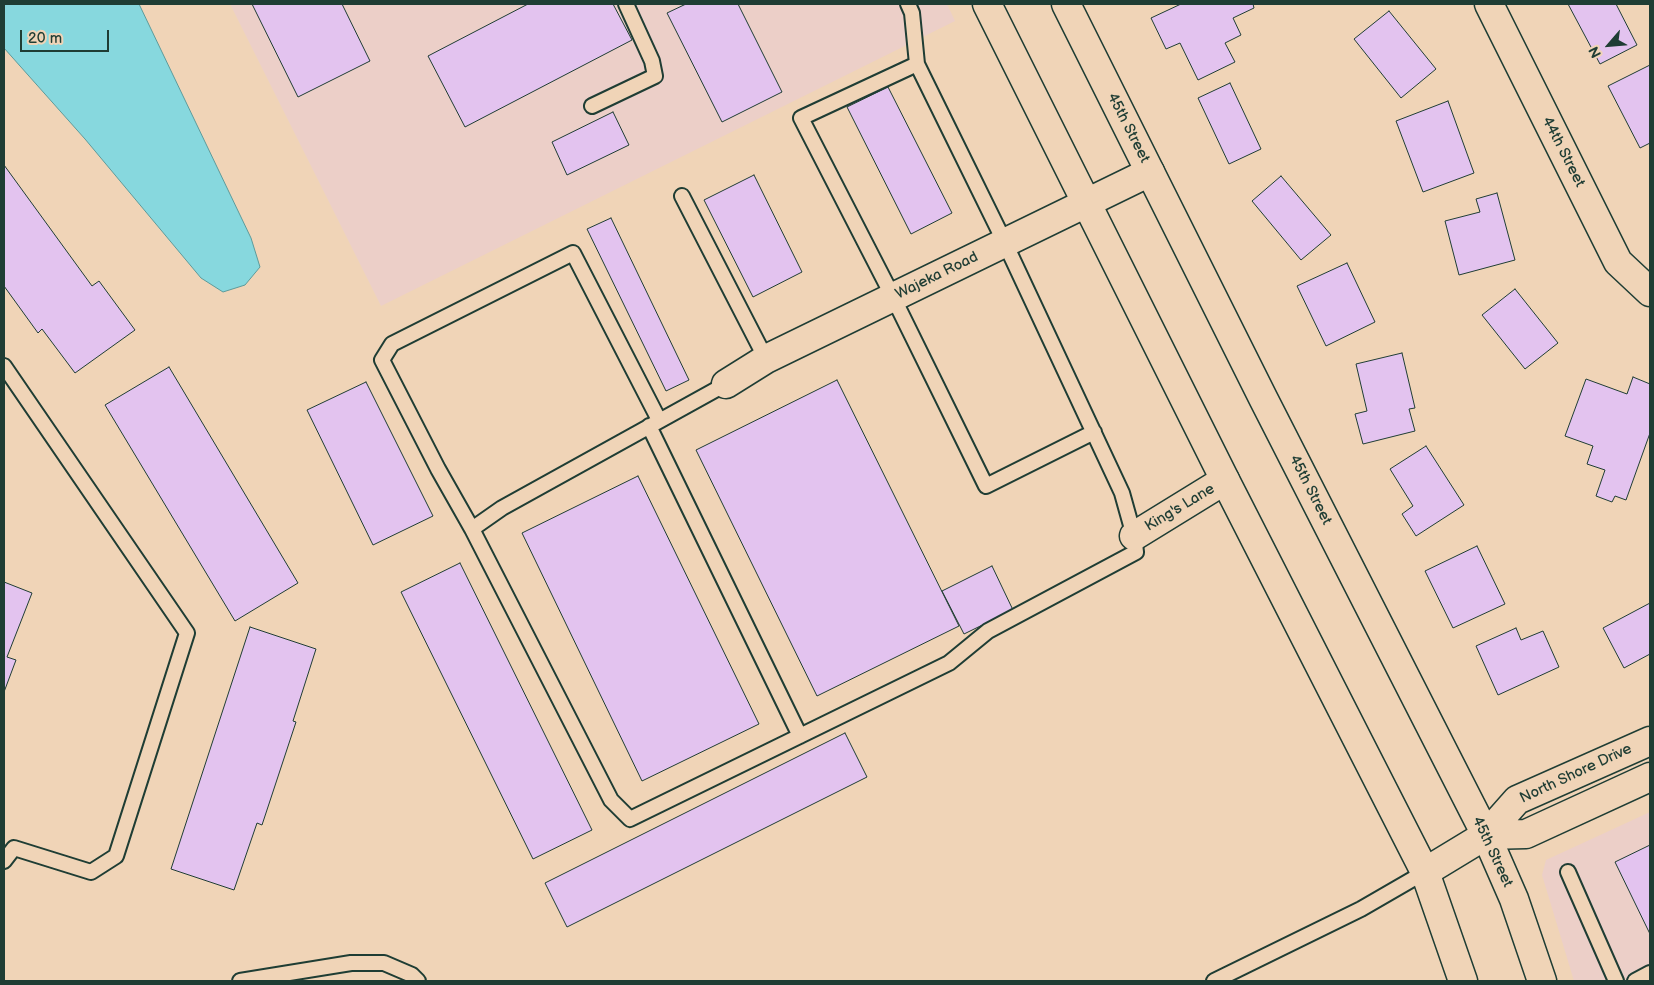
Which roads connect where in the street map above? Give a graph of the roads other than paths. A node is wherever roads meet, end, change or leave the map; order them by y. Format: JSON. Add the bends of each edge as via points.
{"nodes":[{"id":1,"x":626,"y":4,"type":"edge"},
{"id":2,"x":908,"y":4,"type":"edge"},
{"id":3,"x":987,"y":4,"type":"edge"},
{"id":4,"x":1066,"y":4,"type":"edge"},
{"id":5,"x":1489,"y":4,"type":"edge"},
{"id":6,"x":917,"y":64,"type":"junction"},
{"id":7,"x":592,"y":106,"type":"dead end"},
{"id":8,"x":1150,"y":172,"type":"junction"},
{"id":9,"x":682,"y":196,"type":"dead end"},
{"id":10,"x":1087,"y":203,"type":"junction"},
{"id":11,"x":1005,"y":243,"type":"junction"},
{"id":12,"x":1650,"y":292,"type":"edge"},
{"id":13,"x":893,"y":297,"type":"junction"},
{"id":14,"x":766,"y":359,"type":"junction"},
{"id":15,"x":4,"y":366,"type":"edge"},
{"id":16,"x":726,"y":384,"type":"joint"},
{"id":17,"x":654,"y":423,"type":"junction"},
{"id":18,"x":1094,"y":432,"type":"junction"},
{"id":19,"x":1226,"y":480,"type":"junction"},
{"id":20,"x":472,"y":528,"type":"junction"},
{"id":21,"x":1134,"y":536,"type":"junction"},
{"id":22,"x":800,"y":736,"type":"junction"},
{"id":23,"x":1650,"y":741,"type":"edge"},
{"id":24,"x":1650,"y":777,"type":"edge"},
{"id":25,"x":1486,"y":835,"type":"junction"},
{"id":26,"x":4,"y":861,"type":"edge"},
{"id":27,"x":1425,"y":872,"type":"junction"},
{"id":28,"x":1568,"y":872,"type":"dead end"},
{"id":29,"x":1650,"y":973,"type":"edge"},
{"id":30,"x":240,"y":981,"type":"edge"},
{"id":31,"x":418,"y":981,"type":"edge"},
{"id":32,"x":1214,"y":981,"type":"edge"},
{"id":33,"x":1462,"y":981,"type":"edge"},
{"id":34,"x":1542,"y":981,"type":"edge"},
{"id":35,"x":1616,"y":981,"type":"edge"},
{"id":36,"x":1635,"y":981,"type":"edge"}],
"edges":[{"from":1,"to":7,"type":"lane","via":[[652,61],[655,76]]},
{"from":2,"to":6,"type":"lane","via":[[912,13]]},
{"from":3,"to":10,"type":"main road"},
{"from":4,"to":8,"type":"main road","name":"45th Street"},
{"from":5,"to":12,"type":"main road","name":"44th Street","via":[[1618,262]]},
{"from":6,"to":11,"type":"lane"},
{"from":6,"to":13,"type":"lane","via":[[801,118]]},
{"from":8,"to":10,"type":"main road","name":"Wajeka Road"},
{"from":8,"to":25,"type":"main road","name":"45th Street"},
{"from":9,"to":14,"type":"lane"},
{"from":10,"to":11,"type":"main road","name":"Wajeka Road"},
{"from":10,"to":19,"type":"main road"},
{"from":11,"to":13,"type":"main road","name":"Wajeka Road"},
{"from":11,"to":18,"type":"lane"},
{"from":13,"to":14,"type":"main road","name":"Wajeka Road"},
{"from":13,"to":18,"type":"lane","via":[[986,486]]},
{"from":14,"to":16,"type":"main road","name":"Wajeka Road"},
{"from":15,"to":26,"type":"lane","via":[[187,633],[116,856],[91,872],[14,848]]},
{"from":16,"to":17,"type":"lane"},
{"from":17,"to":20,"type":"lane"},
{"from":17,"to":20,"type":"lane","via":[[573,253],[392,344],[382,360]]},
{"from":17,"to":22,"type":"lane"},
{"from":18,"to":21,"type":"lane","via":[[1122,494]]},
{"from":19,"to":21,"type":"main road","name":"King's Lane"},
{"from":19,"to":27,"type":"main road"},
{"from":20,"to":22,"type":"lane","via":[[611,800],[630,819]]},
{"from":21,"to":22,"type":"lane","via":[[1136,552],[988,631],[949,663]]},
{"from":23,"to":25,"type":"main road","name":"North Shore Drive","via":[[1516,800]]},
{"from":24,"to":25,"type":"main road","name":"North Shore Drive","via":[[1526,834]]},
{"from":25,"to":27,"type":"main road","name":"North Shore Drive"},
{"from":25,"to":34,"type":"main road","name":"45th Street","via":[[1514,899]]},
{"from":27,"to":32,"type":"lane","via":[[1361,909]]},
{"from":27,"to":33,"type":"main road"},
{"from":28,"to":35,"type":"lane"},
{"from":29,"to":36,"type":"lane"},
{"from":30,"to":31,"type":"lane","via":[[351,964],[384,964],[412,975]]}]}
